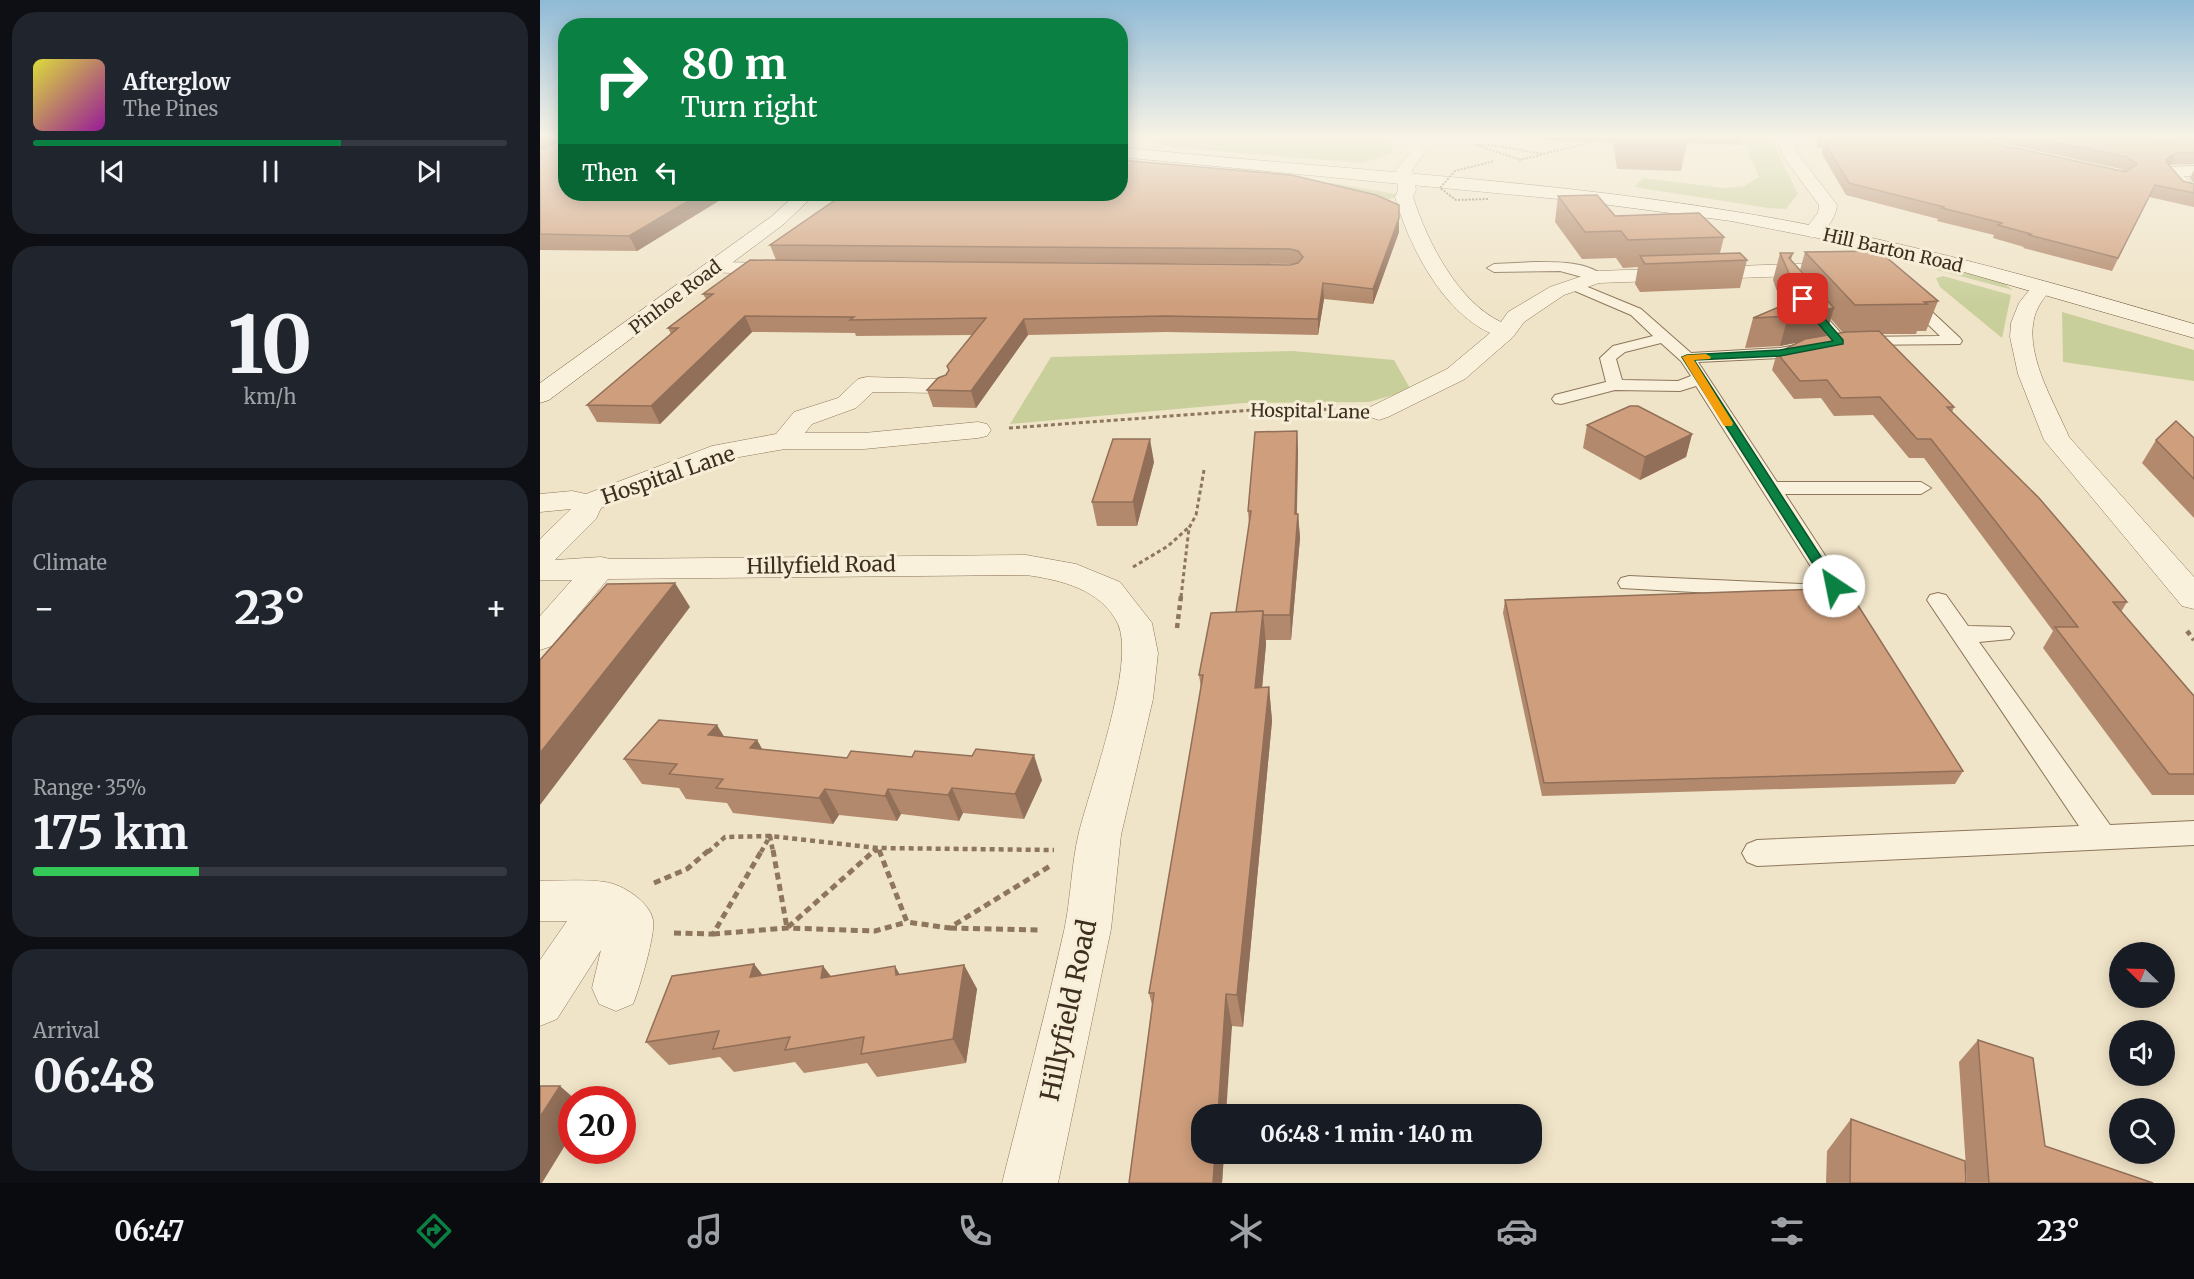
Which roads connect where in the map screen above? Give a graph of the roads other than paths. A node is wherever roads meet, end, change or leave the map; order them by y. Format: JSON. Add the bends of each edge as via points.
{"nodes":[{"id":1,"x":1406,"y":192,"type":"edge"},
{"id":2,"x":1538,"y":192,"type":"edge"},
{"id":3,"x":1818,"y":192,"type":"edge"},
{"id":4,"x":798,"y":201,"type":"edge"},
{"id":5,"x":1812,"y":232,"type":"junction"},
{"id":6,"x":714,"y":268,"type":"junction"},
{"id":7,"x":1494,"y":268,"type":"dead end"},
{"id":8,"x":803,"y":269,"type":"edge"},
{"id":9,"x":1835,"y":269,"type":"edge"},
{"id":10,"x":1597,"y":278,"type":"junction"},
{"id":11,"x":1894,"y":284,"type":"edge"},
{"id":12,"x":1573,"y":285,"type":"junction"},
{"id":13,"x":2042,"y":287,"type":"junction"},
{"id":14,"x":1797,"y":293,"type":"edge"},
{"id":15,"x":2194,"y":331,"type":"edge"},
{"id":16,"x":1505,"y":332,"type":"junction"},
{"id":17,"x":1664,"y":338,"type":"junction"},
{"id":18,"x":1840,"y":342,"type":"junction"},
{"id":19,"x":1687,"y":357,"type":"junction"},
{"id":20,"x":1700,"y":379,"type":"junction"},
{"id":21,"x":1615,"y":385,"type":"junction"},
{"id":22,"x":940,"y":386,"type":"edge"},
{"id":23,"x":540,"y":395,"type":"edge"},
{"id":24,"x":1561,"y":399,"type":"dead end"},
{"id":25,"x":1379,"y":411,"type":"road end"},
{"id":26,"x":978,"y":430,"type":"road end"},
{"id":27,"x":710,"y":433,"type":"dead end"},
{"id":28,"x":785,"y":441,"type":"junction"},
{"id":29,"x":670,"y":470,"type":"junction"},
{"id":30,"x":1770,"y":488,"type":"junction"},
{"id":31,"x":1921,"y":488,"type":"dead end"},
{"id":32,"x":540,"y":503,"type":"edge"},
{"id":33,"x":588,"y":503,"type":"junction"},
{"id":34,"x":540,"y":557,"type":"edge"},
{"id":35,"x":601,"y":567,"type":"junction"},
{"id":36,"x":540,"y":570,"type":"edge"},
{"id":37,"x":1629,"y":584,"type":"dead end"},
{"id":38,"x":2194,"y":598,"type":"edge"},
{"id":39,"x":1938,"y":600,"type":"dead end"},
{"id":40,"x":2002,"y":633,"type":"dead end"},
{"id":41,"x":1962,"y":634,"type":"junction"},
{"id":42,"x":540,"y":638,"type":"edge"},
{"id":43,"x":2194,"y":833,"type":"edge"},
{"id":44,"x":2102,"y":836,"type":"junction"},
{"id":45,"x":1757,"y":853,"type":"dead end"},
{"id":46,"x":540,"y":901,"type":"edge"},
{"id":47,"x":617,"y":917,"type":"junction"},
{"id":48,"x":616,"y":988,"type":"dead end"},
{"id":49,"x":540,"y":1002,"type":"edge"},
{"id":50,"x":1030,"y":1183,"type":"edge"}],
"edges":[{"from":1,"to":16,"type":"street","via":[[1411,220],[1423,246],[1461,304],[1481,321]]},
{"from":2,"to":5,"type":"street","name":"Hill Barton Road","via":[[1732,216]]},
{"from":3,"to":5,"type":"street","via":[[1827,205],[1827,214]]},
{"from":4,"to":6,"type":"street","name":"Pinhoe Road"},
{"from":5,"to":13,"type":"street","name":"Hill Barton Road","via":[[1883,257]]},
{"from":6,"to":8,"type":"street"},
{"from":6,"to":23,"type":"street","name":"Pinhoe Road"},
{"from":7,"to":10,"type":"lane","via":[[1551,266],[1576,269]]},
{"from":9,"to":10,"type":"street","name":"Hospital Lane"},
{"from":10,"to":12,"type":"street","name":"Hospital Lane"},
{"from":11,"to":18,"type":"lane","via":[[1954,340]]},
{"from":12,"to":16,"type":"street","name":"Hospital Lane","via":[[1516,317]]},
{"from":12,"to":17,"type":"lane","via":[[1636,312]]},
{"from":13,"to":15,"type":"street","name":"Hill Barton Road"},
{"from":13,"to":38,"type":"street","via":[[2030,298],[2021,337],[2056,440]]},
{"from":14,"to":18,"type":"lane"},
{"from":16,"to":25,"type":"street","name":"Hospital Lane","via":[[1456,374]]},
{"from":17,"to":19,"type":"lane"},
{"from":17,"to":21,"type":"lane","via":[[1619,349],[1608,358]]},
{"from":18,"to":19,"type":"lane","via":[[1780,353]]},
{"from":19,"to":20,"type":"lane"},
{"from":20,"to":21,"type":"lane","via":[[1680,386]]},
{"from":20,"to":30,"type":"lane"},
{"from":21,"to":24,"type":"lane"},
{"from":22,"to":28,"type":"street","via":[[867,384],[848,404],[803,418]]},
{"from":26,"to":28,"type":"street","name":"Hospital Lane","via":[[864,441]]},
{"from":27,"to":29,"type":"street"},
{"from":28,"to":29,"type":"street","name":"Hospital Lane","via":[[722,452]]},
{"from":29,"to":33,"type":"street","name":"Hospital Lane"},
{"from":30,"to":31,"type":"lane"},
{"from":30,"to":37,"type":"lane","via":[[1834,586],[1802,591]]},
{"from":32,"to":33,"type":"street","name":"Hospital Lane"},
{"from":33,"to":34,"type":"street","name":"Hospital Lane","via":[[585,513]]},
{"from":35,"to":36,"type":"street","name":"Hillyfield Road"},
{"from":35,"to":42,"type":"street"},
{"from":35,"to":50,"type":"street","name":"Hillyfield Road","via":[[1026,565],[1065,571],[1108,589],[1135,623],[1140,653],[1134,699],[1100,835],[1088,930]]},
{"from":39,"to":41,"type":"lane"},
{"from":40,"to":41,"type":"lane"},
{"from":41,"to":44,"type":"lane"},
{"from":43,"to":44,"type":"lane"},
{"from":44,"to":45,"type":"lane"},
{"from":46,"to":47,"type":"street"},
{"from":47,"to":48,"type":"street"},
{"from":47,"to":49,"type":"street"}]}
